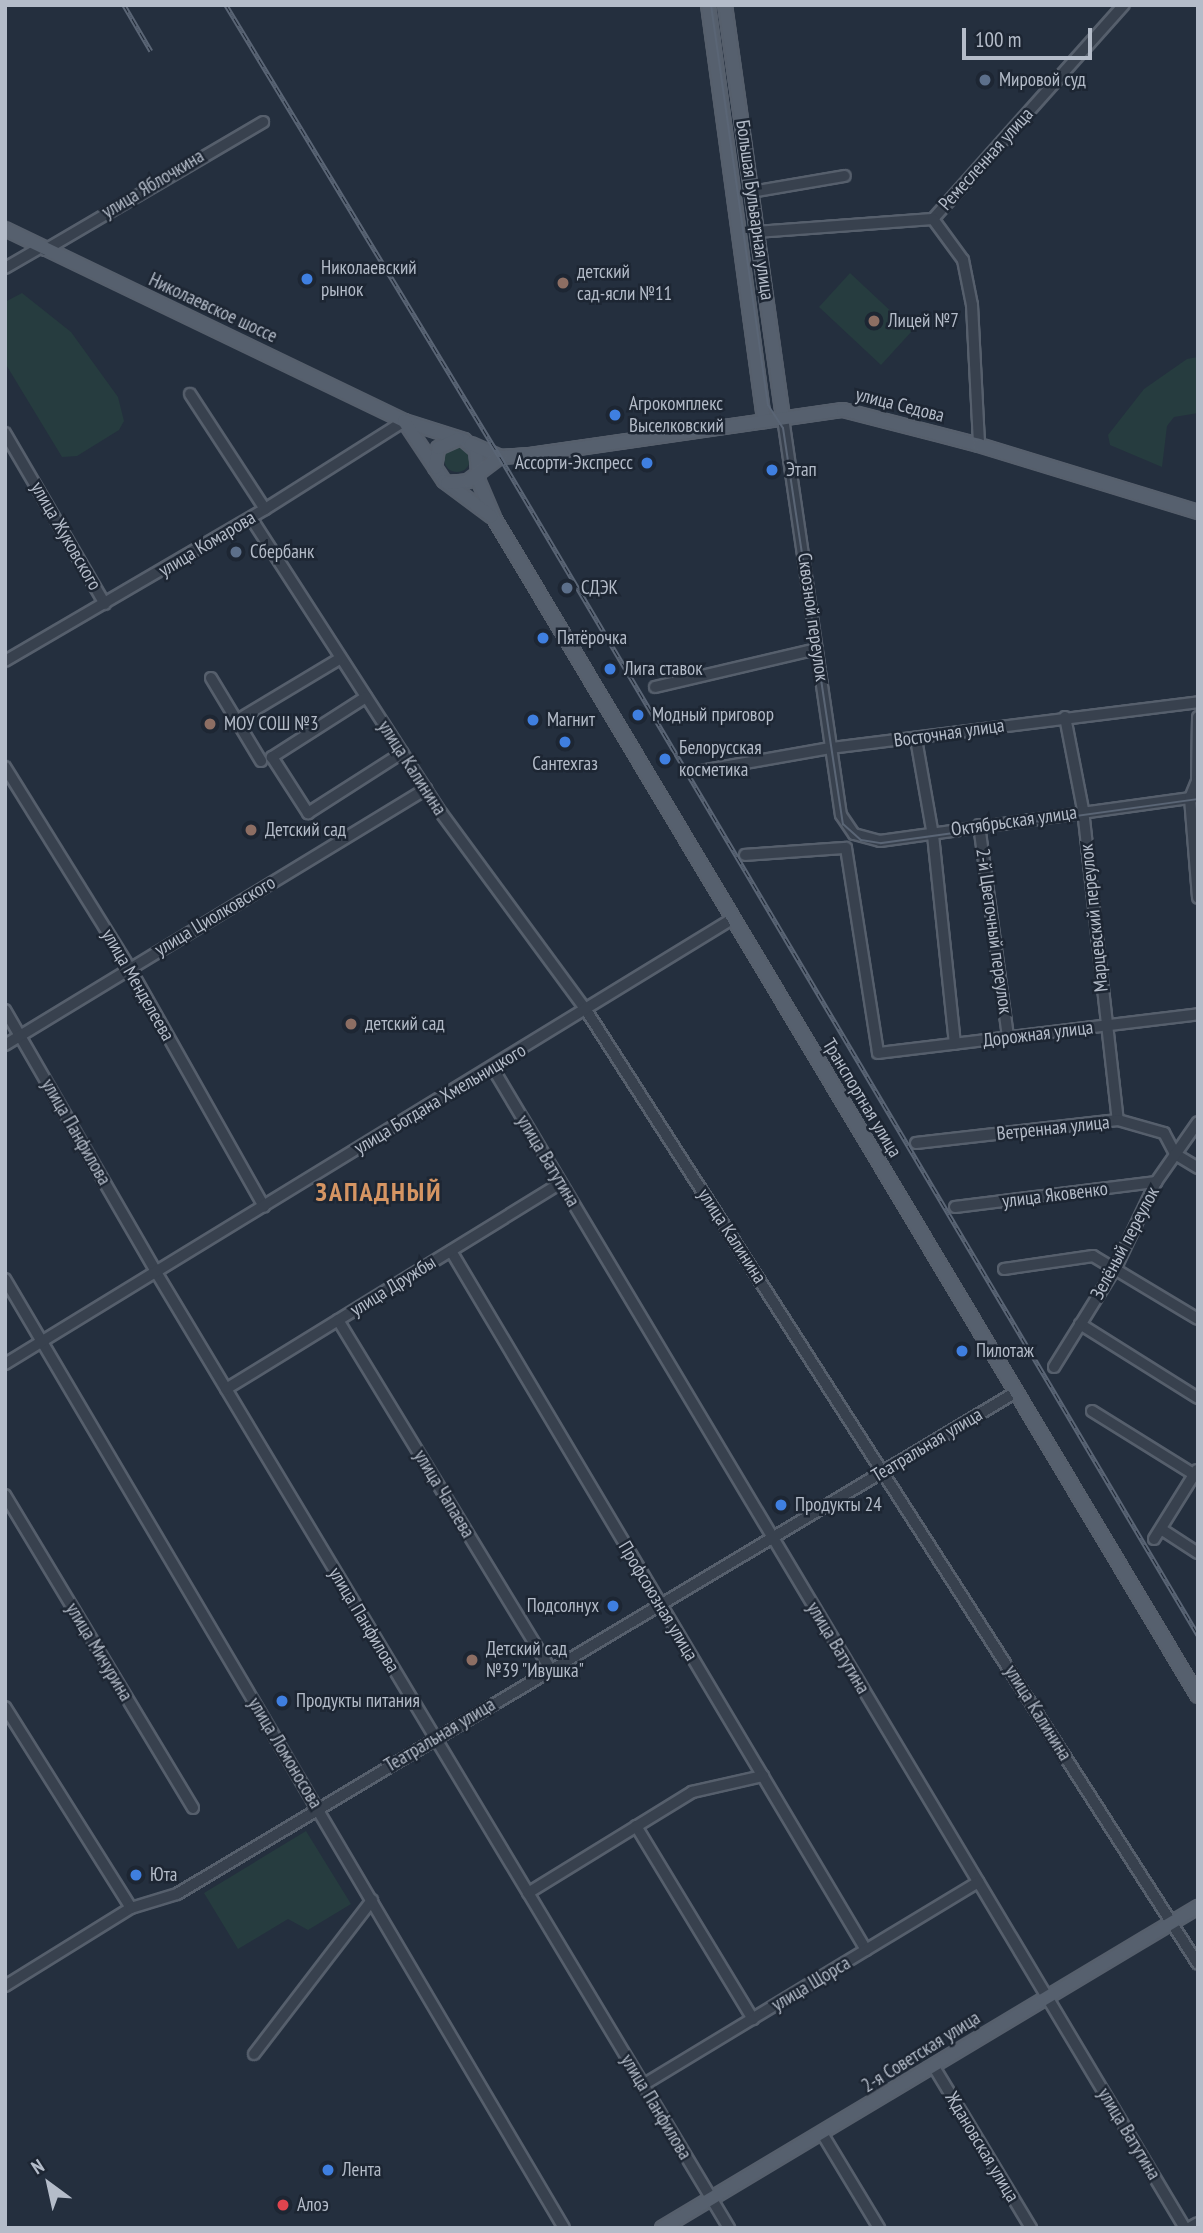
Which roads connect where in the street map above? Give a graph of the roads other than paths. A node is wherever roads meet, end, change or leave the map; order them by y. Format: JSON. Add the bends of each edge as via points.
{"nodes":[{"id":1,"x":708,"y":5,"type":"edge"},
{"id":2,"x":725,"y":5,"type":"edge"},
{"id":3,"x":1124,"y":5,"type":"edge"},
{"id":4,"x":263,"y":122,"type":"dead end"},
{"id":5,"x":845,"y":176,"type":"dead end"},
{"id":6,"x":751,"y":192,"type":"junction"},
{"id":7,"x":933,"y":219,"type":"junction"},
{"id":8,"x":5,"y":229,"type":"edge"},
{"id":9,"x":756,"y":232,"type":"junction"},
{"id":10,"x":42,"y":249,"type":"junction"},
{"id":11,"x":5,"y":268,"type":"edge"},
{"id":12,"x":190,"y":394,"type":"dead end"},
{"id":13,"x":783,"y":418,"type":"junction"},
{"id":14,"x":404,"y":421,"type":"junction"},
{"id":15,"x":764,"y":421,"type":"junction"},
{"id":16,"x":5,"y":433,"type":"edge"},
{"id":17,"x":467,"y":442,"type":"junction"},
{"id":18,"x":979,"y":445,"type":"junction"},
{"id":19,"x":500,"y":457,"type":"junction"},
{"id":20,"x":477,"y":473,"type":"junction"},
{"id":21,"x":440,"y":476,"type":"junction"},
{"id":22,"x":265,"y":509,"type":"junction"},
{"id":23,"x":1198,"y":512,"type":"edge"},
{"id":24,"x":251,"y":518,"type":"junction"},
{"id":25,"x":495,"y":518,"type":"junction"},
{"id":26,"x":106,"y":604,"type":"junction"},
{"id":27,"x":817,"y":649,"type":"junction"},
{"id":28,"x":341,"y":658,"type":"junction"},
{"id":29,"x":5,"y":661,"type":"edge"},
{"id":30,"x":211,"y":678,"type":"dead end"},
{"id":31,"x":655,"y":687,"type":"dead end"},
{"id":32,"x":366,"y":697,"type":"junction"},
{"id":33,"x":1198,"y":702,"type":"edge"},
{"id":34,"x":1065,"y":717,"type":"junction"},
{"id":35,"x":1198,"y":717,"type":"edge"},
{"id":36,"x":236,"y":721,"type":"junction"},
{"id":37,"x":916,"y":738,"type":"junction"},
{"id":38,"x":831,"y":748,"type":"junction"},
{"id":39,"x":402,"y":753,"type":"junction"},
{"id":40,"x":261,"y":761,"type":"dead end"},
{"id":41,"x":5,"y":767,"type":"edge"},
{"id":42,"x":700,"y":771,"type":"dead end"},
{"id":43,"x":426,"y":789,"type":"junction"},
{"id":44,"x":1194,"y":797,"type":"edge"},
{"id":45,"x":1083,"y":810,"type":"junction"},
{"id":46,"x":841,"y":815,"type":"joint"},
{"id":47,"x":979,"y":825,"type":"junction"},
{"id":48,"x":933,"y":833,"type":"junction"},
{"id":49,"x":745,"y":855,"type":"dead end"},
{"id":50,"x":1198,"y":898,"type":"edge"},
{"id":51,"x":732,"y":919,"type":"junction"},
{"id":52,"x":129,"y":967,"type":"junction"},
{"id":53,"x":5,"y":1010,"type":"edge"},
{"id":54,"x":586,"y":1010,"type":"junction"},
{"id":55,"x":1198,"y":1014,"type":"edge"},
{"id":56,"x":1105,"y":1025,"type":"junction"},
{"id":57,"x":21,"y":1036,"type":"junction"},
{"id":58,"x":1008,"y":1037,"type":"junction"},
{"id":59,"x":955,"y":1044,"type":"junction"},
{"id":60,"x":5,"y":1045,"type":"edge"},
{"id":61,"x":492,"y":1067,"type":"junction"},
{"id":62,"x":1118,"y":1120,"type":"junction"},
{"id":63,"x":1198,"y":1122,"type":"edge"},
{"id":64,"x":916,"y":1143,"type":"dead end"},
{"id":65,"x":1175,"y":1154,"type":"junction"},
{"id":66,"x":1198,"y":1168,"type":"edge"},
{"id":67,"x":1156,"y":1182,"type":"junction"},
{"id":68,"x":561,"y":1183,"type":"junction"},
{"id":69,"x":264,"y":1206,"type":"junction"},
{"id":70,"x":955,"y":1207,"type":"dead end"},
{"id":71,"x":451,"y":1251,"type":"junction"},
{"id":72,"x":1116,"y":1267,"type":"junction"},
{"id":73,"x":1004,"y":1269,"type":"dead end"},
{"id":74,"x":156,"y":1272,"type":"junction"},
{"id":75,"x":5,"y":1279,"type":"edge"},
{"id":76,"x":338,"y":1320,"type":"junction"},
{"id":77,"x":1198,"y":1320,"type":"edge"},
{"id":78,"x":1080,"y":1324,"type":"junction"},
{"id":79,"x":43,"y":1341,"type":"junction"},
{"id":80,"x":5,"y":1364,"type":"edge"},
{"id":81,"x":1054,"y":1367,"type":"dead end"},
{"id":82,"x":226,"y":1389,"type":"junction"},
{"id":83,"x":1016,"y":1392,"type":"junction"},
{"id":84,"x":1198,"y":1398,"type":"edge"},
{"id":85,"x":1092,"y":1411,"type":"dead end"},
{"id":86,"x":884,"y":1470,"type":"junction"},
{"id":87,"x":1197,"y":1474,"type":"edge"},
{"id":88,"x":5,"y":1495,"type":"edge"},
{"id":89,"x":1161,"y":1529,"type":"junction"},
{"id":90,"x":771,"y":1535,"type":"junction"},
{"id":91,"x":1154,"y":1539,"type":"dead end"},
{"id":92,"x":1198,"y":1553,"type":"edge"},
{"id":93,"x":660,"y":1602,"type":"junction"},
{"id":94,"x":550,"y":1668,"type":"junction"},
{"id":95,"x":1198,"y":1696,"type":"edge"},
{"id":96,"x":5,"y":1707,"type":"edge"},
{"id":97,"x":435,"y":1738,"type":"junction"},
{"id":98,"x":763,"y":1776,"type":"junction"},
{"id":99,"x":193,"y":1808,"type":"dead end"},
{"id":100,"x":318,"y":1808,"type":"junction"},
{"id":101,"x":636,"y":1826,"type":"junction"},
{"id":102,"x":978,"y":1882,"type":"junction"},
{"id":103,"x":528,"y":1893,"type":"junction"},
{"id":104,"x":372,"y":1900,"type":"junction"},
{"id":105,"x":1198,"y":1907,"type":"edge"},
{"id":106,"x":131,"y":1908,"type":"junction"},
{"id":107,"x":1171,"y":1923,"type":"junction"},
{"id":108,"x":866,"y":1950,"type":"junction"},
{"id":109,"x":1198,"y":1964,"type":"edge"},
{"id":110,"x":5,"y":1986,"type":"edge"},
{"id":111,"x":1047,"y":1997,"type":"junction"},
{"id":112,"x":753,"y":2019,"type":"junction"},
{"id":113,"x":254,"y":2054,"type":"dead end"},
{"id":114,"x":934,"y":2067,"type":"junction"},
{"id":115,"x":643,"y":2085,"type":"junction"},
{"id":116,"x":823,"y":2135,"type":"junction"},
{"id":117,"x":712,"y":2200,"type":"junction"},
{"id":118,"x":1198,"y":2223,"type":"edge"},
{"id":119,"x":564,"y":2228,"type":"edge"},
{"id":120,"x":662,"y":2228,"type":"edge"},
{"id":121,"x":729,"y":2228,"type":"edge"},
{"id":122,"x":879,"y":2228,"type":"edge"},
{"id":123,"x":1031,"y":2228,"type":"edge"},
{"id":124,"x":1187,"y":2228,"type":"edge"}],
"edges":[{"from":1,"to":15,"type":"main road","name":"Большая Бульварная улица"},
{"from":2,"to":6,"type":"main road","name":"Большая Бульварная улица"},
{"from":3,"to":7,"type":"street","name":"Ремесленная улица"},
{"from":4,"to":10,"type":"street","name":"улица Яблочкина"},
{"from":5,"to":6,"type":"street"},
{"from":6,"to":9,"type":"main road","name":"Большая Бульварная улица"},
{"from":7,"to":9,"type":"street"},
{"from":7,"to":18,"type":"street","via":[[963,260],[968,283]]},
{"from":8,"to":10,"type":"main road","name":"Николаевское шоссе"},
{"from":9,"to":13,"type":"main road","name":"Большая Бульварная улица"},
{"from":10,"to":11,"type":"street","name":"улица Яблочкина"},
{"from":10,"to":14,"type":"main road","name":"Николаевское шоссе"},
{"from":12,"to":22,"type":"street"},
{"from":13,"to":15,"type":"main road","name":"улица Седова"},
{"from":13,"to":18,"type":"main road","name":"улица Седова","via":[[852,411]]},
{"from":13,"to":27,"type":"street","name":"Сквозной переулок"},
{"from":14,"to":17,"type":"main road","name":"Николаевское шоссе"},
{"from":14,"to":21,"type":"main road"},
{"from":14,"to":22,"type":"street","name":"улица Комарова"},
{"from":15,"to":19,"type":"main road","name":"улица Седова"},
{"from":16,"to":26,"type":"street","name":"улица Жуковского"},
{"from":17,"to":19,"type":"main road"},
{"from":17,"to":20,"type":"main road","via":[[479,457]]},
{"from":17,"to":21,"type":"main road","via":[[449,440],[438,448]]},
{"from":18,"to":23,"type":"main road","name":"улица Седова"},
{"from":19,"to":20,"type":"main road","name":"улица Седова"},
{"from":20,"to":21,"type":"main road","via":[[456,485]]},
{"from":20,"to":25,"type":"main road"},
{"from":21,"to":25,"type":"main road"},
{"from":22,"to":24,"type":"street","name":"улица Комарова"},
{"from":24,"to":26,"type":"street","name":"улица Комарова"},
{"from":24,"to":28,"type":"street","name":"улица Калинина"},
{"from":25,"to":51,"type":"main road","name":"Транспортная улица"},
{"from":26,"to":29,"type":"street","name":"улица Комарова"},
{"from":27,"to":31,"type":"street"},
{"from":27,"to":38,"type":"street","name":"Сквозной переулок"},
{"from":28,"to":32,"type":"street","name":"улица Калинина"},
{"from":28,"to":36,"type":"street"},
{"from":30,"to":36,"type":"street"},
{"from":32,"to":39,"type":"street","name":"улица Калинина"},
{"from":32,"to":39,"type":"street","via":[[272,757],[308,813]]},
{"from":33,"to":34,"type":"street","name":"Восточная улица"},
{"from":34,"to":37,"type":"street","name":"Восточная улица"},
{"from":34,"to":45,"type":"street","name":"Марцевский переулок"},
{"from":35,"to":44,"type":"street"},
{"from":36,"to":40,"type":"street"},
{"from":37,"to":38,"type":"street","name":"Восточная улица"},
{"from":37,"to":48,"type":"street"},
{"from":38,"to":42,"type":"street","name":"Восточная улица"},
{"from":38,"to":46,"type":"street","name":"Сквозной переулок"},
{"from":39,"to":43,"type":"street","name":"улица Калинина"},
{"from":41,"to":52,"type":"street","name":"улица Менделеева"},
{"from":43,"to":52,"type":"street","name":"улица Циолковского"},
{"from":43,"to":54,"type":"street","name":"улица Калинина"},
{"from":44,"to":45,"type":"street","name":"Октябрьская улица"},
{"from":44,"to":50,"type":"street"},
{"from":45,"to":47,"type":"street","name":"Октябрьская улица"},
{"from":45,"to":56,"type":"street","name":"Марцевский переулок"},
{"from":46,"to":48,"type":"street","name":"Октябрьская улица","via":[[854,834],[870,841]]},
{"from":47,"to":48,"type":"street","name":"Октябрьская улица"},
{"from":47,"to":58,"type":"street","name":"2-й Цветочный переулок"},
{"from":48,"to":59,"type":"street"},
{"from":49,"to":59,"type":"street","name":"Дорожная улица","via":[[846,848],[878,1053]]},
{"from":51,"to":54,"type":"street","name":"улица Богдана Хмельницкого"},
{"from":51,"to":83,"type":"main road","name":"Транспортная улица"},
{"from":52,"to":57,"type":"street","name":"улица Циолковского"},
{"from":52,"to":69,"type":"street","name":"улица Менделеева"},
{"from":53,"to":57,"type":"street","name":"улица Панфилова"},
{"from":54,"to":61,"type":"street","name":"улица Богдана Хмельницкого"},
{"from":54,"to":86,"type":"street","name":"улица Калинина"},
{"from":55,"to":56,"type":"street","name":"Дорожная улица"},
{"from":56,"to":58,"type":"street","name":"Дорожная улица"},
{"from":56,"to":62,"type":"street","name":"Марцевский переулок"},
{"from":57,"to":60,"type":"street","name":"улица Циолковского"},
{"from":57,"to":74,"type":"street","name":"улица Панфилова"},
{"from":58,"to":59,"type":"street","name":"Дорожная улица"},
{"from":61,"to":68,"type":"street","name":"улица Ватутина"},
{"from":61,"to":69,"type":"street","name":"улица Богдана Хмельницкого"},
{"from":62,"to":64,"type":"street","name":"Ветренная улица"},
{"from":62,"to":65,"type":"street","name":"Ветренная улица","via":[[1164,1133]]},
{"from":63,"to":65,"type":"street","name":"Зелёный переулок"},
{"from":65,"to":66,"type":"street"},
{"from":65,"to":67,"type":"street","name":"Зелёный переулок"},
{"from":67,"to":70,"type":"street","name":"улица Яковенко"},
{"from":67,"to":72,"type":"street","name":"Зелёный переулок"},
{"from":68,"to":71,"type":"street","name":"улица Дружбы"},
{"from":68,"to":90,"type":"street","name":"улица Ватутина"},
{"from":69,"to":74,"type":"street","name":"улица Богдана Хмельницкого"},
{"from":71,"to":76,"type":"street","name":"улица Дружбы"},
{"from":71,"to":93,"type":"street","name":"Профсоюзная улица"},
{"from":72,"to":73,"type":"street","via":[[1093,1256]]},
{"from":72,"to":77,"type":"street"},
{"from":72,"to":78,"type":"street","name":"Зелёный переулок"},
{"from":74,"to":79,"type":"street","name":"улица Богдана Хмельницкого"},
{"from":74,"to":82,"type":"street","name":"улица Панфилова"},
{"from":75,"to":79,"type":"street","name":"улица Ломоносова"},
{"from":76,"to":82,"type":"street","name":"улица Дружбы"},
{"from":76,"to":94,"type":"street","name":"улица Чапаева"},
{"from":78,"to":81,"type":"street","name":"Зелёный переулок"},
{"from":78,"to":84,"type":"street"},
{"from":79,"to":80,"type":"street","name":"улица Богдана Хмельницкого"},
{"from":79,"to":100,"type":"street","name":"улица Ломоносова"},
{"from":82,"to":97,"type":"street","name":"улица Панфилова"},
{"from":83,"to":86,"type":"street","name":"Театральная улица"},
{"from":83,"to":95,"type":"main road","name":"Транспортная улица"},
{"from":85,"to":87,"type":"street"},
{"from":86,"to":90,"type":"street","name":"Театральная улица"},
{"from":86,"to":107,"type":"street","name":"улица Калинина"},
{"from":87,"to":89,"type":"street"},
{"from":88,"to":99,"type":"street","name":"улица Мичурина"},
{"from":89,"to":91,"type":"street"},
{"from":89,"to":92,"type":"street"},
{"from":90,"to":93,"type":"street","name":"Театральная улица"},
{"from":90,"to":102,"type":"street","name":"улица Ватутина"},
{"from":93,"to":94,"type":"street","name":"Театральная улица"},
{"from":93,"to":98,"type":"street","name":"Профсоюзная улица"},
{"from":94,"to":97,"type":"street","name":"Театральная улица"},
{"from":96,"to":106,"type":"street"},
{"from":97,"to":100,"type":"street","name":"Театральная улица"},
{"from":97,"to":103,"type":"street","name":"улица Панфилова"},
{"from":98,"to":101,"type":"street","via":[[692,1792]]},
{"from":98,"to":108,"type":"street","name":"Профсоюзная улица"},
{"from":100,"to":104,"type":"street","name":"улица Ломоносова"},
{"from":100,"to":106,"type":"street","name":"Театральная улица","via":[[177,1894]]},
{"from":101,"to":103,"type":"street"},
{"from":101,"to":112,"type":"street"},
{"from":102,"to":108,"type":"street","name":"улица Щорса"},
{"from":102,"to":111,"type":"street","name":"улица Ватутина"},
{"from":103,"to":115,"type":"street","name":"улица Панфилова"},
{"from":104,"to":113,"type":"street"},
{"from":104,"to":119,"type":"street","name":"улица Ломоносова"},
{"from":105,"to":107,"type":"main road","name":"2-я Советская улица"},
{"from":106,"to":110,"type":"street","name":"Театральная улица"},
{"from":107,"to":109,"type":"street","name":"улица Калинина"},
{"from":107,"to":111,"type":"main road","name":"2-я Советская улица"},
{"from":108,"to":112,"type":"street","name":"улица Щорса"},
{"from":111,"to":114,"type":"main road","name":"2-я Советская улица"},
{"from":111,"to":124,"type":"street","name":"улица Ватутина"},
{"from":112,"to":115,"type":"street","name":"улица Щорса"},
{"from":114,"to":116,"type":"main road","name":"2-я Советская улица"},
{"from":114,"to":123,"type":"street","name":"Ждановская улица"},
{"from":115,"to":117,"type":"street","name":"улица Панфилова"},
{"from":116,"to":117,"type":"main road","name":"2-я Советская улица"},
{"from":116,"to":122,"type":"street"},
{"from":117,"to":120,"type":"main road","name":"2-я Советская улица"},
{"from":117,"to":121,"type":"street","name":"улица Панфилова"},
{"from":118,"to":124,"type":"street"}]}
